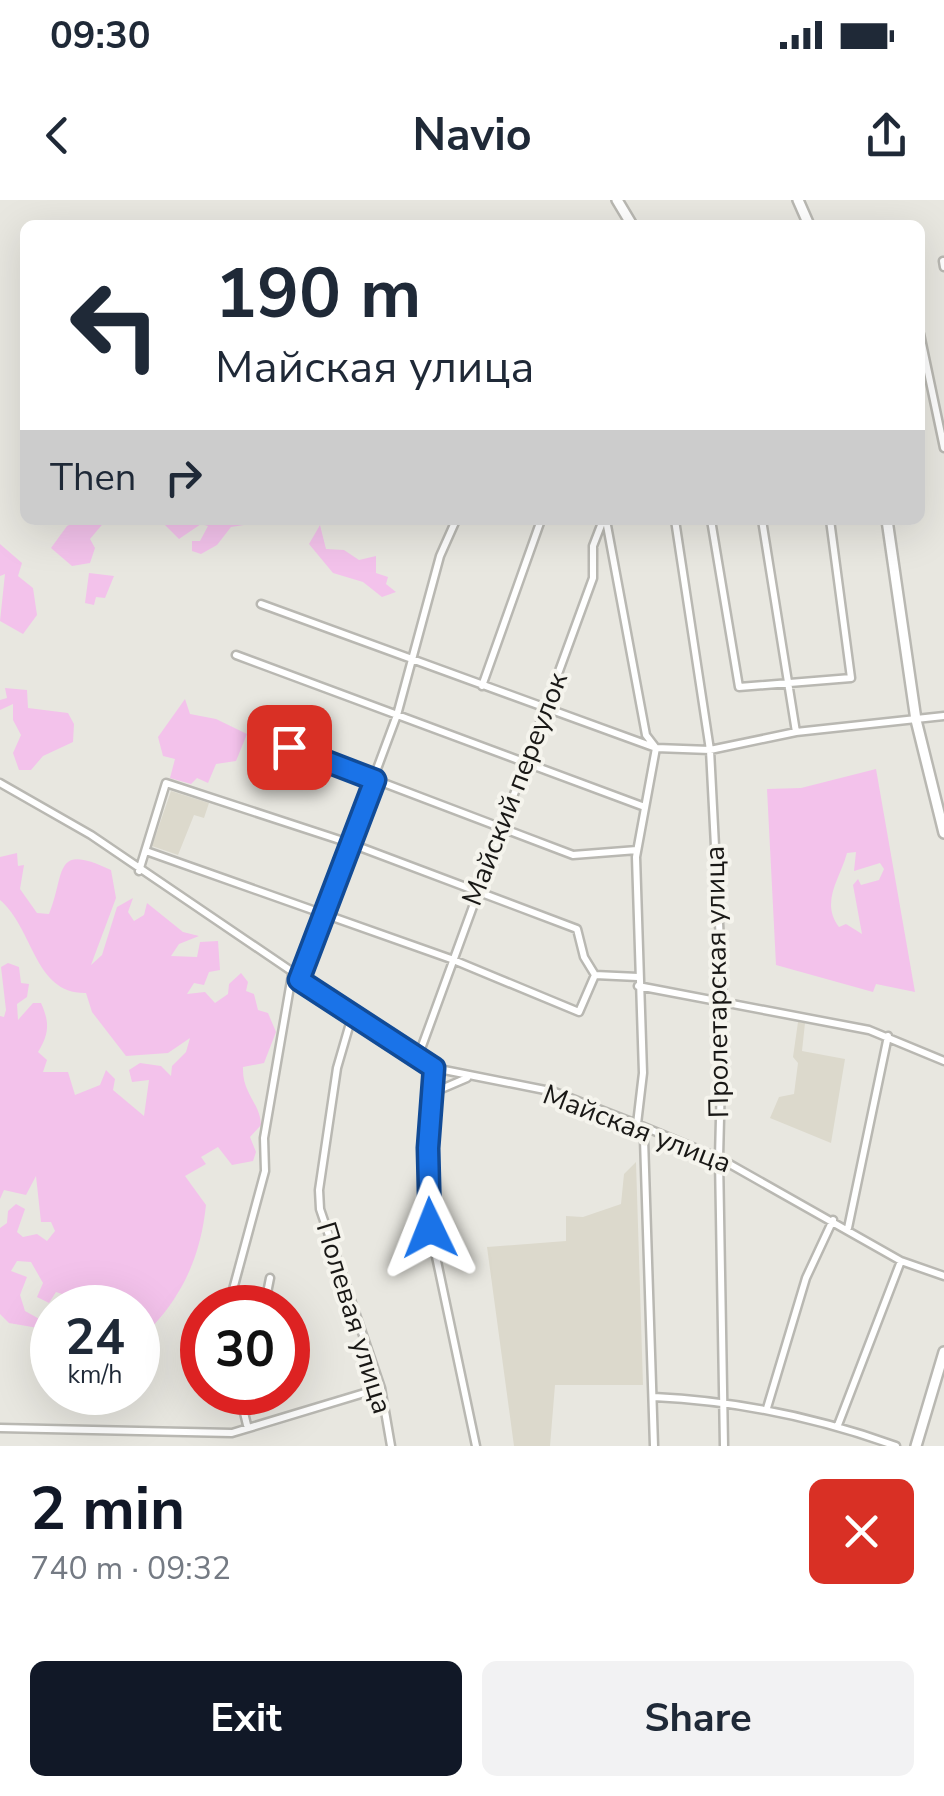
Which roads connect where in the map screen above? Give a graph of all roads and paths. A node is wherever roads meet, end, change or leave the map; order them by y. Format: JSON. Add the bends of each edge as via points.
{"nodes":[{"id":1,"x":925,"y":358,"type":"edge"},
{"id":2,"x":944,"y":448,"type":"edge"},
{"id":3,"x":454,"y":525,"type":"edge"},
{"id":4,"x":538,"y":525,"type":"edge"},
{"id":5,"x":602,"y":525,"type":"edge"},
{"id":6,"x":605,"y":525,"type":"edge"},
{"id":7,"x":676,"y":525,"type":"edge"},
{"id":8,"x":712,"y":525,"type":"edge"},
{"id":9,"x":763,"y":525,"type":"edge"},
{"id":10,"x":831,"y":525,"type":"edge"},
{"id":11,"x":888,"y":525,"type":"edge"},
{"id":12,"x":261,"y":604,"type":"dead end"},
{"id":13,"x":236,"y":655,"type":"dead end"},
{"id":14,"x":415,"y":661,"type":"junction"},
{"id":15,"x":790,"y":682,"type":"junction"},
{"id":16,"x":482,"y":686,"type":"junction"},
{"id":17,"x":548,"y":707,"type":"junction"},
{"id":18,"x":397,"y":715,"type":"junction"},
{"id":19,"x":944,"y":716,"type":"edge"},
{"id":20,"x":916,"y":720,"type":"junction"},
{"id":21,"x":796,"y":732,"type":"junction"},
{"id":22,"x":260,"y":736,"type":"dead end"},
{"id":23,"x":656,"y":748,"type":"junction"},
{"id":24,"x":710,"y":750,"type":"junction"},
{"id":25,"x":528,"y":762,"type":"junction"},
{"id":26,"x":375,"y":780,"type":"junction"},
{"id":27,"x":0,"y":782,"type":"edge"},
{"id":28,"x":642,"y":806,"type":"junction"},
{"id":29,"x":500,"y":831,"type":"junction"},
{"id":30,"x":944,"y":833,"type":"edge"},
{"id":31,"x":349,"y":843,"type":"junction"},
{"id":32,"x":637,"y":850,"type":"junction"},
{"id":33,"x":146,"y":851,"type":"junction"},
{"id":34,"x":139,"y":871,"type":"junction"},
{"id":35,"x":477,"y":892,"type":"junction"},
{"id":36,"x":320,"y":915,"type":"junction"},
{"id":37,"x":451,"y":959,"type":"junction"},
{"id":38,"x":595,"y":975,"type":"junction"},
{"id":39,"x":295,"y":977,"type":"junction"},
{"id":40,"x":638,"y":981,"type":"junction"},
{"id":41,"x":724,"y":1000,"type":"junction"},
{"id":42,"x":354,"y":1014,"type":"junction"},
{"id":43,"x":888,"y":1036,"type":"junction"},
{"id":44,"x":418,"y":1057,"type":"junction"},
{"id":45,"x":944,"y":1061,"type":"edge"},
{"id":46,"x":434,"y":1068,"type":"junction"},
{"id":47,"x":468,"y":1078,"type":"junction"},
{"id":48,"x":432,"y":1093,"type":"junction"},
{"id":49,"x":637,"y":1124,"type":"junction"},
{"id":50,"x":719,"y":1158,"type":"junction"},
{"id":51,"x":833,"y":1220,"type":"junction"},
{"id":52,"x":848,"y":1228,"type":"junction"},
{"id":53,"x":901,"y":1260,"type":"junction"},
{"id":54,"x":944,"y":1276,"type":"edge"},
{"id":55,"x":270,"y":1278,"type":"dead end"},
{"id":56,"x":234,"y":1285,"type":"edge"},
{"id":57,"x":269,"y":1285,"type":"edge"},
{"id":58,"x":944,"y":1352,"type":"edge"},
{"id":59,"x":381,"y":1388,"type":"junction"},
{"id":60,"x":654,"y":1398,"type":"junction"},
{"id":61,"x":725,"y":1400,"type":"junction"},
{"id":62,"x":767,"y":1408,"type":"junction"},
{"id":63,"x":245,"y":1415,"type":"edge"},
{"id":64,"x":247,"y":1425,"type":"junction"},
{"id":65,"x":838,"y":1425,"type":"junction"},
{"id":66,"x":0,"y":1428,"type":"edge"},
{"id":67,"x":232,"y":1433,"type":"junction"},
{"id":68,"x":236,"y":1446,"type":"edge"},
{"id":69,"x":392,"y":1446,"type":"edge"},
{"id":70,"x":476,"y":1446,"type":"edge"},
{"id":71,"x":654,"y":1446,"type":"edge"},
{"id":72,"x":724,"y":1446,"type":"edge"},
{"id":73,"x":896,"y":1446,"type":"edge"},
{"id":74,"x":916,"y":1446,"type":"edge"}],
"edges":[{"from":1,"to":2,"type":"street"},
{"from":3,"to":14,"type":"street"},
{"from":4,"to":16,"type":"street"},
{"from":5,"to":17,"type":"street","name":"Майский переулок","via":[[593,578]]},
{"from":6,"to":23,"type":"street","via":[[646,735]]},
{"from":7,"to":24,"type":"street","name":"Пролетарская улица"},
{"from":8,"to":15,"type":"street","via":[[739,687]]},
{"from":9,"to":15,"type":"street"},
{"from":10,"to":15,"type":"street","via":[[852,678]]},
{"from":11,"to":20,"type":"main road"},
{"from":12,"to":14,"type":"street"},
{"from":13,"to":18,"type":"street"},
{"from":14,"to":16,"type":"street"},
{"from":14,"to":18,"type":"street"},
{"from":15,"to":21,"type":"street"},
{"from":16,"to":17,"type":"street"},
{"from":17,"to":23,"type":"street"},
{"from":17,"to":25,"type":"street","name":"Майский переулок"},
{"from":18,"to":25,"type":"street"},
{"from":18,"to":26,"type":"street"},
{"from":19,"to":20,"type":"street"},
{"from":20,"to":21,"type":"street"},
{"from":20,"to":30,"type":"main road"},
{"from":21,"to":24,"type":"street"},
{"from":22,"to":26,"type":"street"},
{"from":23,"to":24,"type":"street"},
{"from":23,"to":28,"type":"street"},
{"from":24,"to":41,"type":"street","name":"Пролетарская улица"},
{"from":25,"to":28,"type":"street"},
{"from":25,"to":29,"type":"street","name":"Майский переулок"},
{"from":26,"to":29,"type":"street"},
{"from":26,"to":31,"type":"street"},
{"from":27,"to":34,"type":"street","name":"Майская улица","via":[[91,834]]},
{"from":28,"to":32,"type":"street"},
{"from":29,"to":32,"type":"street","via":[[573,855]]},
{"from":29,"to":35,"type":"street","name":"Майский переулок"},
{"from":31,"to":33,"type":"street","via":[[166,783]]},
{"from":31,"to":35,"type":"street"},
{"from":31,"to":36,"type":"street"},
{"from":32,"to":40,"type":"street"},
{"from":33,"to":34,"type":"street"},
{"from":33,"to":36,"type":"street"},
{"from":34,"to":39,"type":"street","name":"Майская улица"},
{"from":35,"to":37,"type":"street","name":"Майский переулок"},
{"from":35,"to":38,"type":"street","via":[[577,929]]},
{"from":36,"to":37,"type":"street"},
{"from":36,"to":39,"type":"street"},
{"from":37,"to":38,"type":"street","via":[[578,1012]]},
{"from":37,"to":44,"type":"street","name":"Майский переулок"},
{"from":38,"to":40,"type":"street"},
{"from":39,"to":42,"type":"street","name":"Майская улица"},
{"from":39,"to":56,"type":"street","via":[[264,1138],[264,1171]]},
{"from":40,"to":41,"type":"street"},
{"from":40,"to":49,"type":"street","via":[[643,1073]]},
{"from":41,"to":43,"type":"street"},
{"from":41,"to":50,"type":"street","name":"Пролетарская улица"},
{"from":42,"to":44,"type":"street","name":"Майская улица"},
{"from":42,"to":59,"type":"street","name":"Полевая улица","via":[[337,1068],[320,1210]]},
{"from":43,"to":45,"type":"street"},
{"from":43,"to":52,"type":"street"},
{"from":44,"to":46,"type":"street","name":"Майская улица"},
{"from":46,"to":47,"type":"street","name":"Майская улица"},
{"from":46,"to":48,"type":"street"},
{"from":47,"to":48,"type":"street"},
{"from":47,"to":49,"type":"street","name":"Майская улица","via":[[555,1092]]},
{"from":48,"to":70,"type":"street","via":[[430,1228]]},
{"from":49,"to":50,"type":"street","name":"Майская улица"},
{"from":49,"to":60,"type":"street","via":[[644,1139]]},
{"from":50,"to":51,"type":"street","name":"Майская улица"},
{"from":50,"to":61,"type":"street","name":"Пролетарская улица"},
{"from":51,"to":52,"type":"street","name":"Майская улица"},
{"from":51,"to":62,"type":"street","via":[[806,1278]]},
{"from":52,"to":53,"type":"street","name":"Майская улица"},
{"from":53,"to":54,"type":"street","name":"Майская улица"},
{"from":53,"to":65,"type":"street"},
{"from":55,"to":57,"type":"street"},
{"from":58,"to":74,"type":"main road"},
{"from":59,"to":64,"type":"street"},
{"from":59,"to":69,"type":"street","name":"Полевая улица"},
{"from":60,"to":61,"type":"street"},
{"from":60,"to":71,"type":"street"},
{"from":61,"to":62,"type":"street"},
{"from":61,"to":72,"type":"street","name":"Пролетарская улица"},
{"from":62,"to":65,"type":"street"},
{"from":63,"to":64,"type":"street"},
{"from":64,"to":67,"type":"street"},
{"from":65,"to":73,"type":"street"},
{"from":66,"to":67,"type":"street"},
{"from":67,"to":68,"type":"street"}]}
